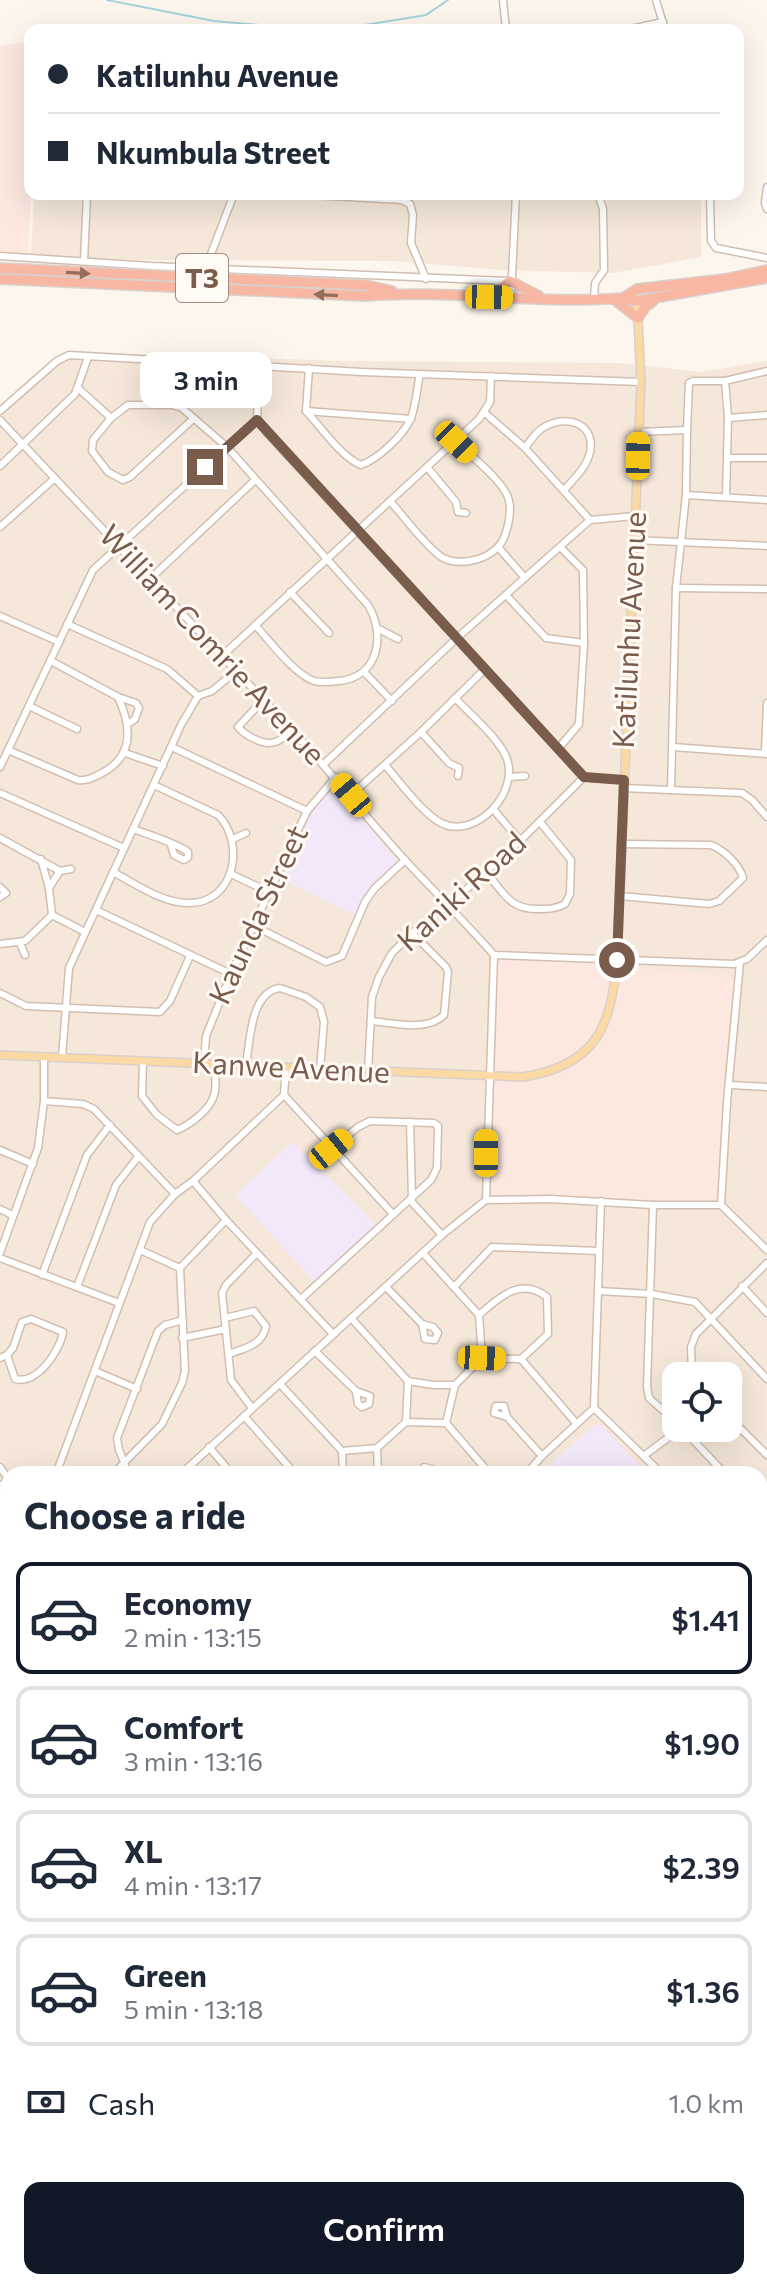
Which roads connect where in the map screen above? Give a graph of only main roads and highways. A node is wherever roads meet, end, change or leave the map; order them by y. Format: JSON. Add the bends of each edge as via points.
{"nodes":[{"id":1,"x":0,"y":268,"type":"edge"},
{"id":2,"x":767,"y":270,"type":"edge"},
{"id":3,"x":767,"y":278,"type":"edge"},
{"id":4,"x":0,"y":279,"type":"edge"},
{"id":5,"x":637,"y":289,"type":"junction"},
{"id":6,"x":403,"y":293,"type":"junction"},
{"id":7,"x":489,"y":297,"type":"junction"},
{"id":8,"x":542,"y":298,"type":"junction"},
{"id":9,"x":618,"y":298,"type":"junction"},
{"id":10,"x":656,"y":299,"type":"junction"},
{"id":11,"x":637,"y":301,"type":"junction"},
{"id":12,"x":638,"y":318,"type":"junction"},
{"id":13,"x":579,"y":1056,"type":"joint"},
{"id":14,"x":0,"y":1058,"type":"edge"}],
"edges":[{"from":1,"to":6,"type":"highway","number":"T3","one_way":true,"via":[[365,285]]},
{"from":2,"to":5,"type":"highway"},
{"from":3,"to":10,"type":"highway","number":"T3"},
{"from":6,"to":4,"type":"highway","number":"T3","one_way":true,"via":[[364,296]]},
{"from":5,"to":9,"type":"highway"},
{"from":5,"to":11,"type":"main road","name":"Katilunhu Avenue"},
{"from":6,"to":7,"type":"highway","number":"T3"},
{"from":7,"to":8,"type":"highway","number":"T3"},
{"from":7,"to":8,"type":"highway","via":[[510,281]]},
{"from":8,"to":9,"type":"highway","number":"T3"},
{"from":9,"to":11,"type":"highway","number":"T3"},
{"from":9,"to":12,"type":"highway"},
{"from":10,"to":11,"type":"highway","number":"T3"},
{"from":10,"to":12,"type":"highway"},
{"from":11,"to":12,"type":"main road","name":"Katilunhu Avenue"},
{"from":12,"to":13,"type":"main road","name":"Katilunhu Avenue","via":[[641,382],[617,960],[605,1025]]},
{"from":13,"to":14,"type":"main road","name":"Kanwe Avenue","via":[[533,1076],[491,1077]]}]}
